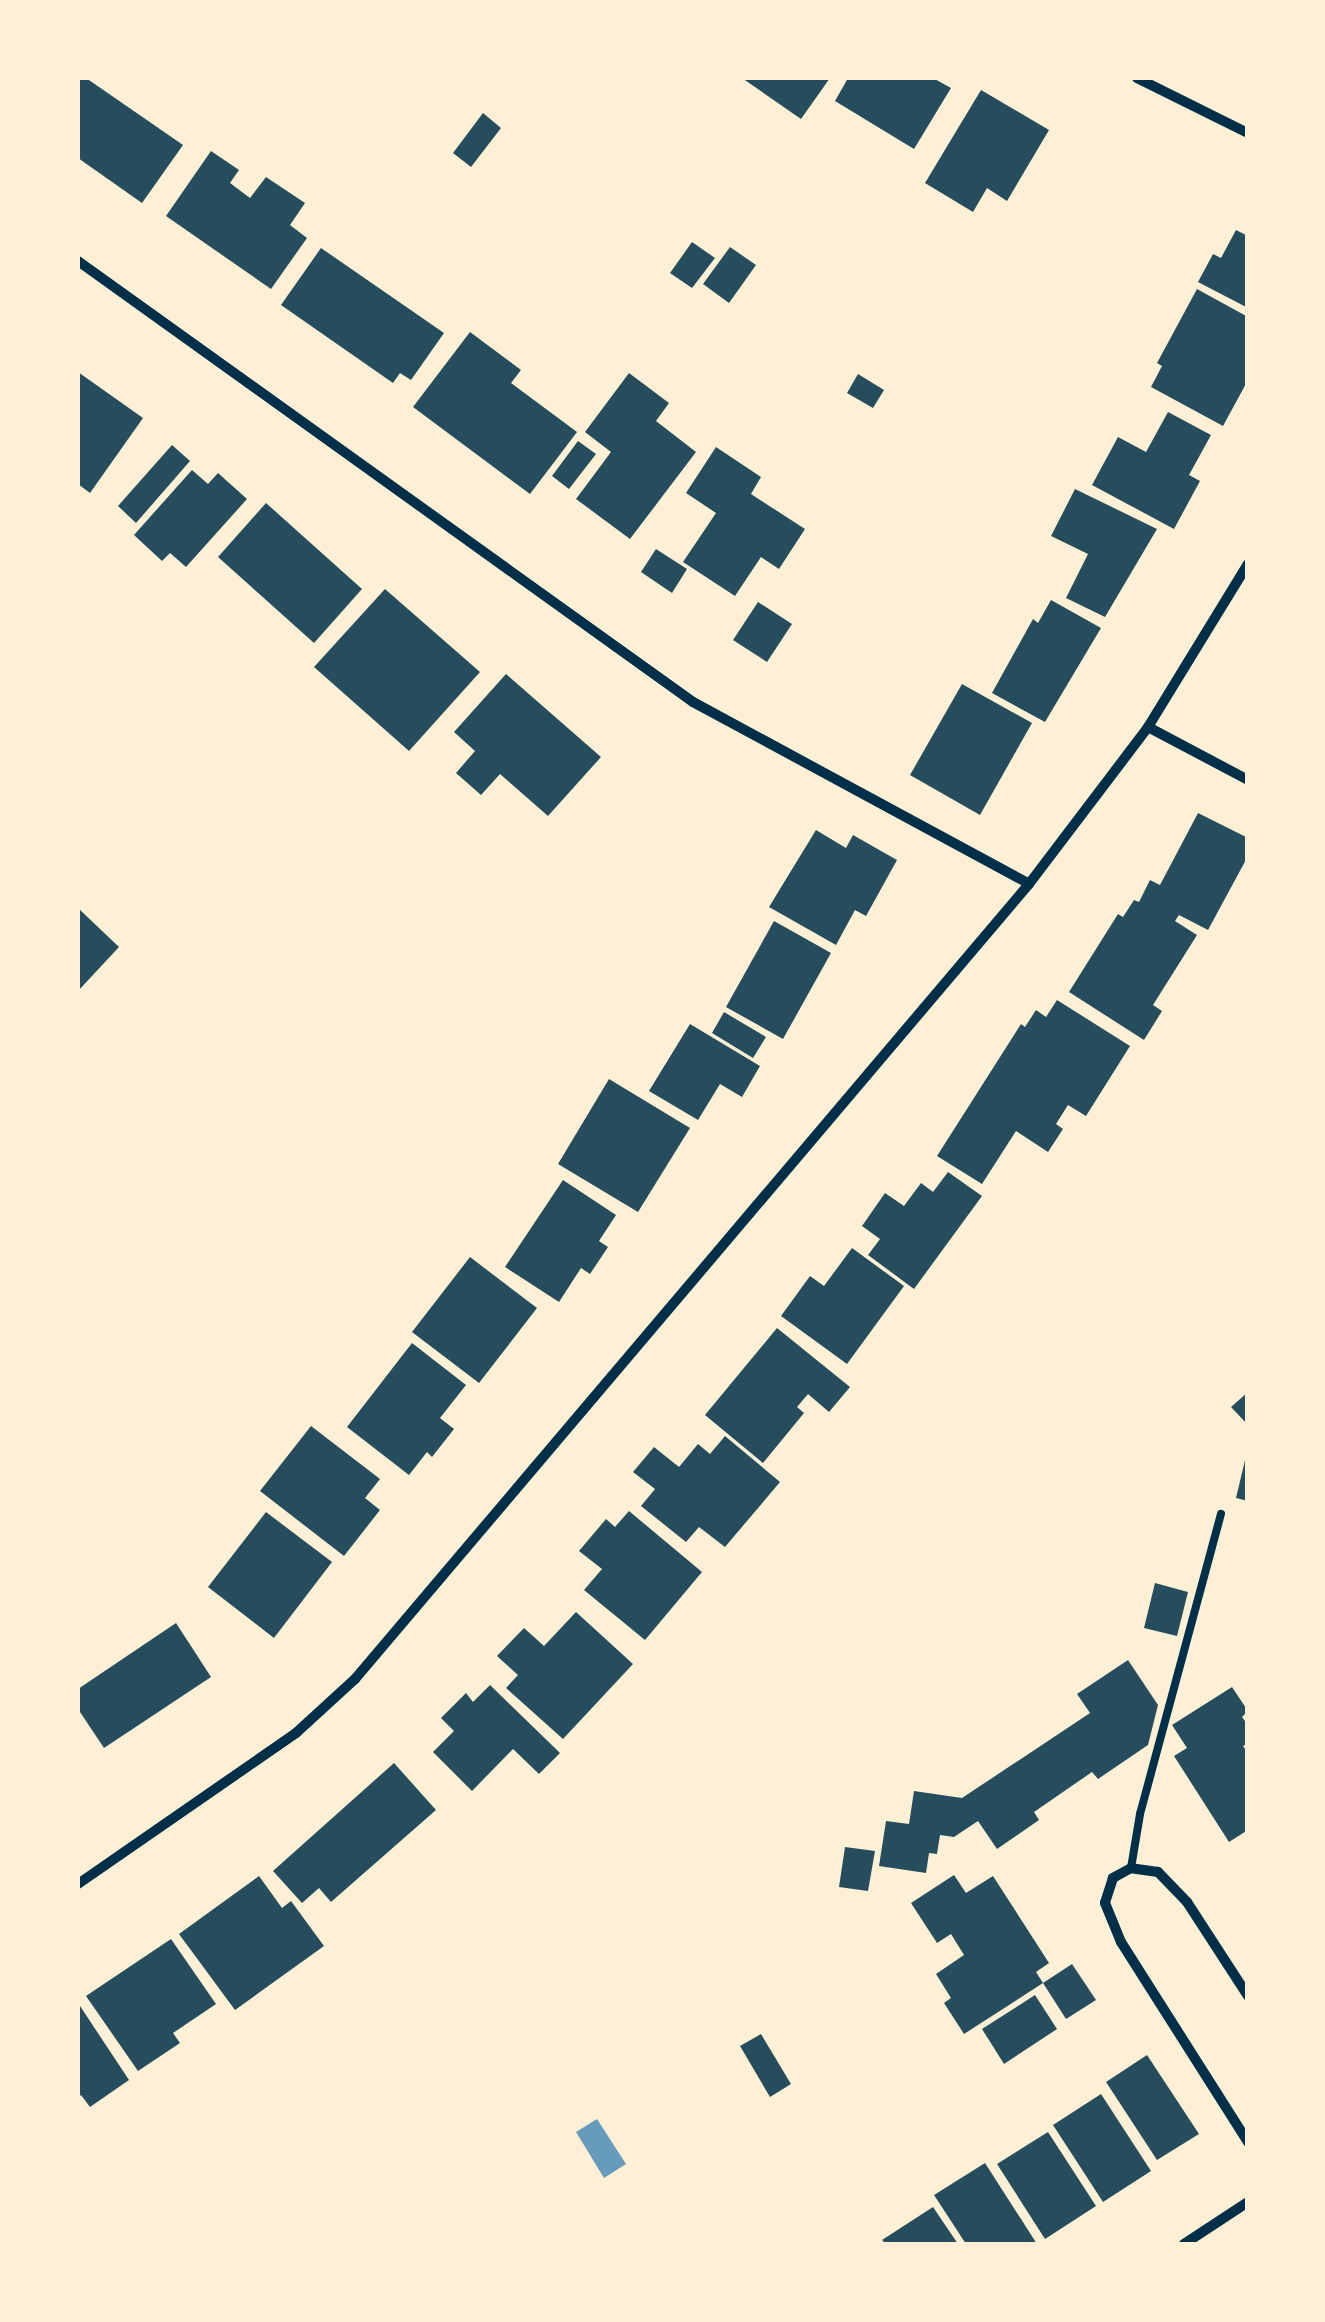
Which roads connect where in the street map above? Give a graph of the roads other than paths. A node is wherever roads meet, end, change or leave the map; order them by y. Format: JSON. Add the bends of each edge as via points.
{"nodes":[{"id":1,"x":1137,"y":78,"type":"edge"},
{"id":2,"x":1248,"y":133,"type":"edge"},
{"id":3,"x":78,"y":261,"type":"edge"},
{"id":4,"x":1248,"y":564,"type":"edge"},
{"id":5,"x":1148,"y":727,"type":"junction"},
{"id":6,"x":1248,"y":780,"type":"edge"},
{"id":7,"x":1028,"y":884,"type":"junction"},
{"id":8,"x":1220,"y":1514,"type":"dead end"},
{"id":9,"x":1131,"y":1868,"type":"junction"},
{"id":10,"x":78,"y":1884,"type":"edge"},
{"id":11,"x":1248,"y":1996,"type":"edge"},
{"id":12,"x":1248,"y":2142,"type":"edge"},
{"id":13,"x":1248,"y":2202,"type":"edge"},
{"id":14,"x":1184,"y":2244,"type":"edge"}],
"edges":[{"from":1,"to":2,"type":"street"},
{"from":3,"to":7,"type":"street","via":[[652,675]]},
{"from":4,"to":5,"type":"street"},
{"from":5,"to":6,"type":"street"},
{"from":5,"to":7,"type":"street"},
{"from":7,"to":10,"type":"street","via":[[355,1679],[296,1734]]},
{"from":8,"to":9,"type":"lane"},
{"from":9,"to":11,"type":"street","via":[[1158,1872],[1175,1888]]},
{"from":9,"to":12,"type":"street","via":[[1106,1889],[1122,1942]]},
{"from":13,"to":14,"type":"street"}]}
